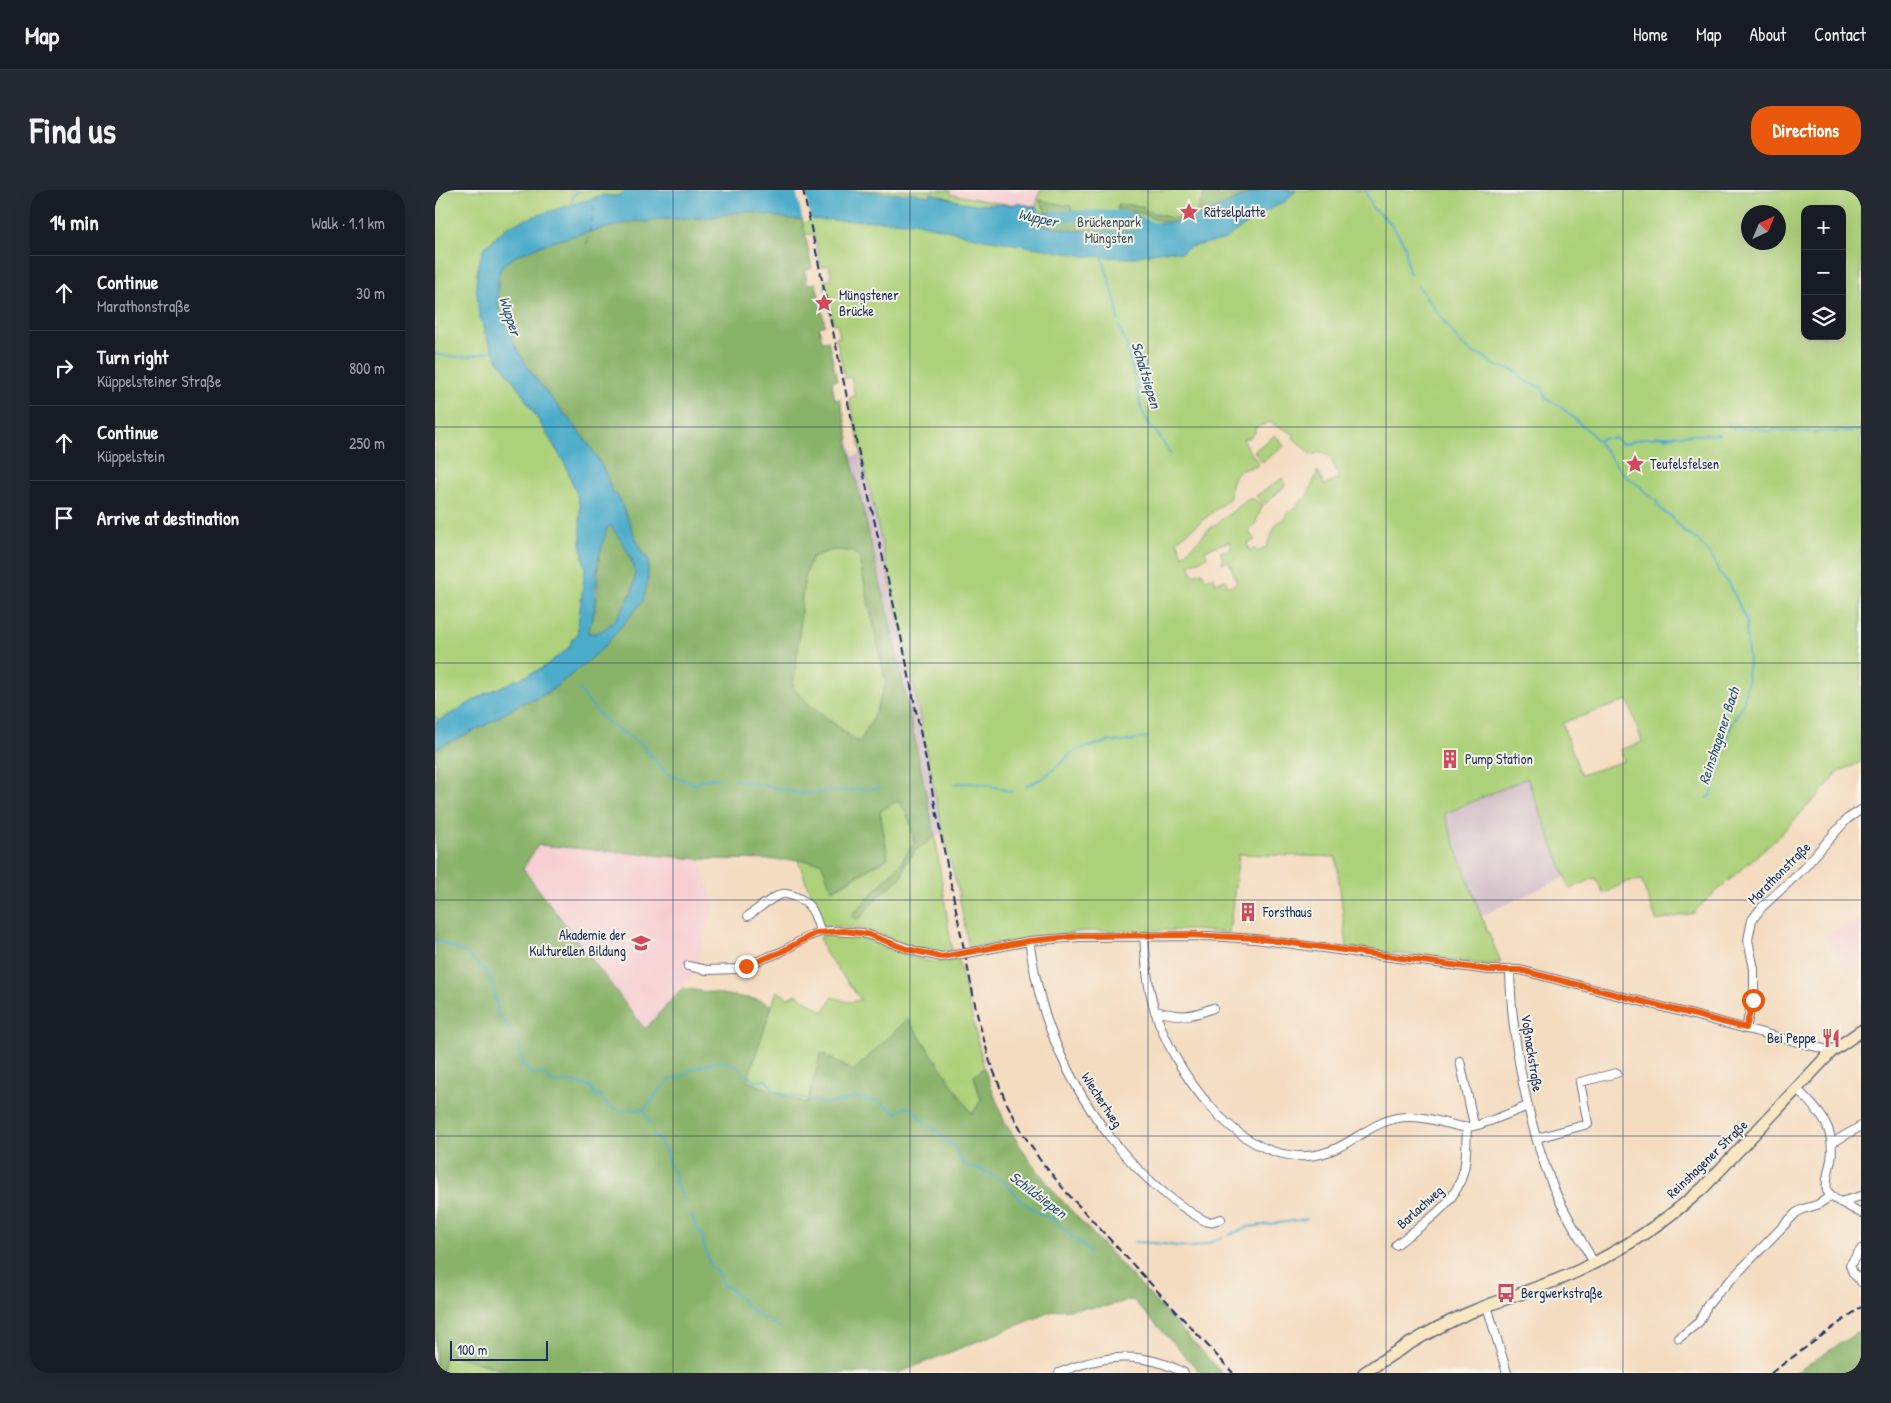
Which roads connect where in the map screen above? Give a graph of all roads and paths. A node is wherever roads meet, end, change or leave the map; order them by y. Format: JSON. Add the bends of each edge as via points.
{"nodes":[{"id":1,"x":1861,"y":810,"type":"edge"},
{"id":2,"x":749,"y":916,"type":"dead end"},
{"id":3,"x":820,"y":932,"type":"junction"},
{"id":4,"x":1144,"y":936,"type":"junction"},
{"id":5,"x":1029,"y":941,"type":"junction"},
{"id":6,"x":688,"y":966,"type":"dead end"},
{"id":7,"x":1511,"y":969,"type":"junction"},
{"id":8,"x":1213,"y":1008,"type":"dead end"},
{"id":9,"x":1155,"y":1011,"type":"junction"},
{"id":10,"x":1746,"y":1028,"type":"junction"},
{"id":11,"x":1861,"y":1031,"type":"edge"},
{"id":12,"x":1832,"y":1051,"type":"junction"},
{"id":13,"x":1460,"y":1061,"type":"dead end"},
{"id":14,"x":1617,"y":1073,"type":"dead end"},
{"id":15,"x":1797,"y":1089,"type":"junction"},
{"id":16,"x":1528,"y":1106,"type":"junction"},
{"id":17,"x":1471,"y":1126,"type":"junction"},
{"id":18,"x":1861,"y":1126,"type":"edge"},
{"id":19,"x":1537,"y":1138,"type":"junction"},
{"id":20,"x":1832,"y":1143,"type":"junction"},
{"id":21,"x":1831,"y":1196,"type":"junction"},
{"id":22,"x":1861,"y":1196,"type":"edge"},
{"id":23,"x":1840,"y":1202,"type":"junction"},
{"id":24,"x":1861,"y":1213,"type":"edge"},
{"id":25,"x":1221,"y":1219,"type":"dead end"},
{"id":26,"x":1396,"y":1245,"type":"dead end"},
{"id":27,"x":1861,"y":1249,"type":"edge"},
{"id":28,"x":1594,"y":1263,"type":"junction"},
{"id":29,"x":1861,"y":1282,"type":"edge"},
{"id":30,"x":1487,"y":1306,"type":"junction"},
{"id":31,"x":1679,"y":1338,"type":"dead end"},
{"id":32,"x":1059,"y":1373,"type":"edge"},
{"id":33,"x":1184,"y":1373,"type":"edge"},
{"id":34,"x":1363,"y":1373,"type":"edge"},
{"id":35,"x":1507,"y":1373,"type":"edge"}],
"edges":[{"from":1,"to":10,"type":"street","name":"Marathonstraße","via":[[1847,819],[1752,920],[1748,940],[1754,969],[1754,991]]},
{"from":2,"to":3,"type":"street","via":[[775,898],[787,894],[809,905],[817,918]]},
{"from":3,"to":5,"type":"street","bridge":true,"via":[[863,933],[936,956]]},
{"from":3,"to":6,"type":"street","via":[[737,969],[707,970]]},
{"from":4,"to":5,"type":"street","via":[[1080,936]]},
{"from":4,"to":7,"type":"street","via":[[1255,938],[1489,970]]},
{"from":4,"to":9,"type":"street","via":[[1147,975]]},
{"from":5,"to":25,"type":"street","name":"Wiechertweg","via":[[1040,995],[1055,1041],[1070,1074],[1097,1118],[1129,1158],[1175,1200],[1205,1221]]},
{"from":7,"to":10,"type":"street"},
{"from":7,"to":16,"type":"street","name":"Voßnackstraße","via":[[1512,1004]]},
{"from":8,"to":9,"type":"street","via":[[1183,1017]]},
{"from":9,"to":17,"type":"street","via":[[1170,1048],[1198,1090],[1231,1126],[1269,1149],[1290,1155],[1322,1154],[1349,1143],[1379,1124],[1408,1117]]},
{"from":10,"to":12,"type":"street"},
{"from":11,"to":12,"type":"main road","name":"Reinshagener Straße"},
{"from":12,"to":15,"type":"main road","name":"Reinshagener Straße"},
{"from":13,"to":17,"type":"street","name":"Barlachweg"},
{"from":14,"to":19,"type":"street","via":[[1580,1082],[1588,1124],[1586,1129]]},
{"from":15,"to":20,"type":"street","via":[[1824,1118]]},
{"from":15,"to":28,"type":"main road","name":"Reinshagener Straße","via":[[1685,1204],[1633,1241]]},
{"from":16,"to":17,"type":"street"},
{"from":16,"to":19,"type":"street","name":"Voßnackstraße"},
{"from":17,"to":26,"type":"street","name":"Barlachweg","via":[[1464,1171],[1453,1196]]},
{"from":18,"to":20,"type":"street"},
{"from":19,"to":28,"type":"street","name":"Voßnackstraße","via":[[1554,1190]]},
{"from":20,"to":21,"type":"street","via":[[1826,1186]]},
{"from":21,"to":23,"type":"street"},
{"from":21,"to":31,"type":"street","via":[[1817,1206],[1796,1213],[1716,1295],[1696,1326]]},
{"from":22,"to":23,"type":"street"},
{"from":23,"to":24,"type":"street"},
{"from":27,"to":29,"type":"street","via":[[1850,1265]]},
{"from":28,"to":30,"type":"main road","name":"Reinshagener Straße"},
{"from":30,"to":34,"type":"main road","name":"Reinshagener Straße","via":[[1415,1340]]},
{"from":30,"to":35,"type":"street"},
{"from":32,"to":33,"type":"street","via":[[1091,1361],[1121,1358],[1154,1361]]}]}
